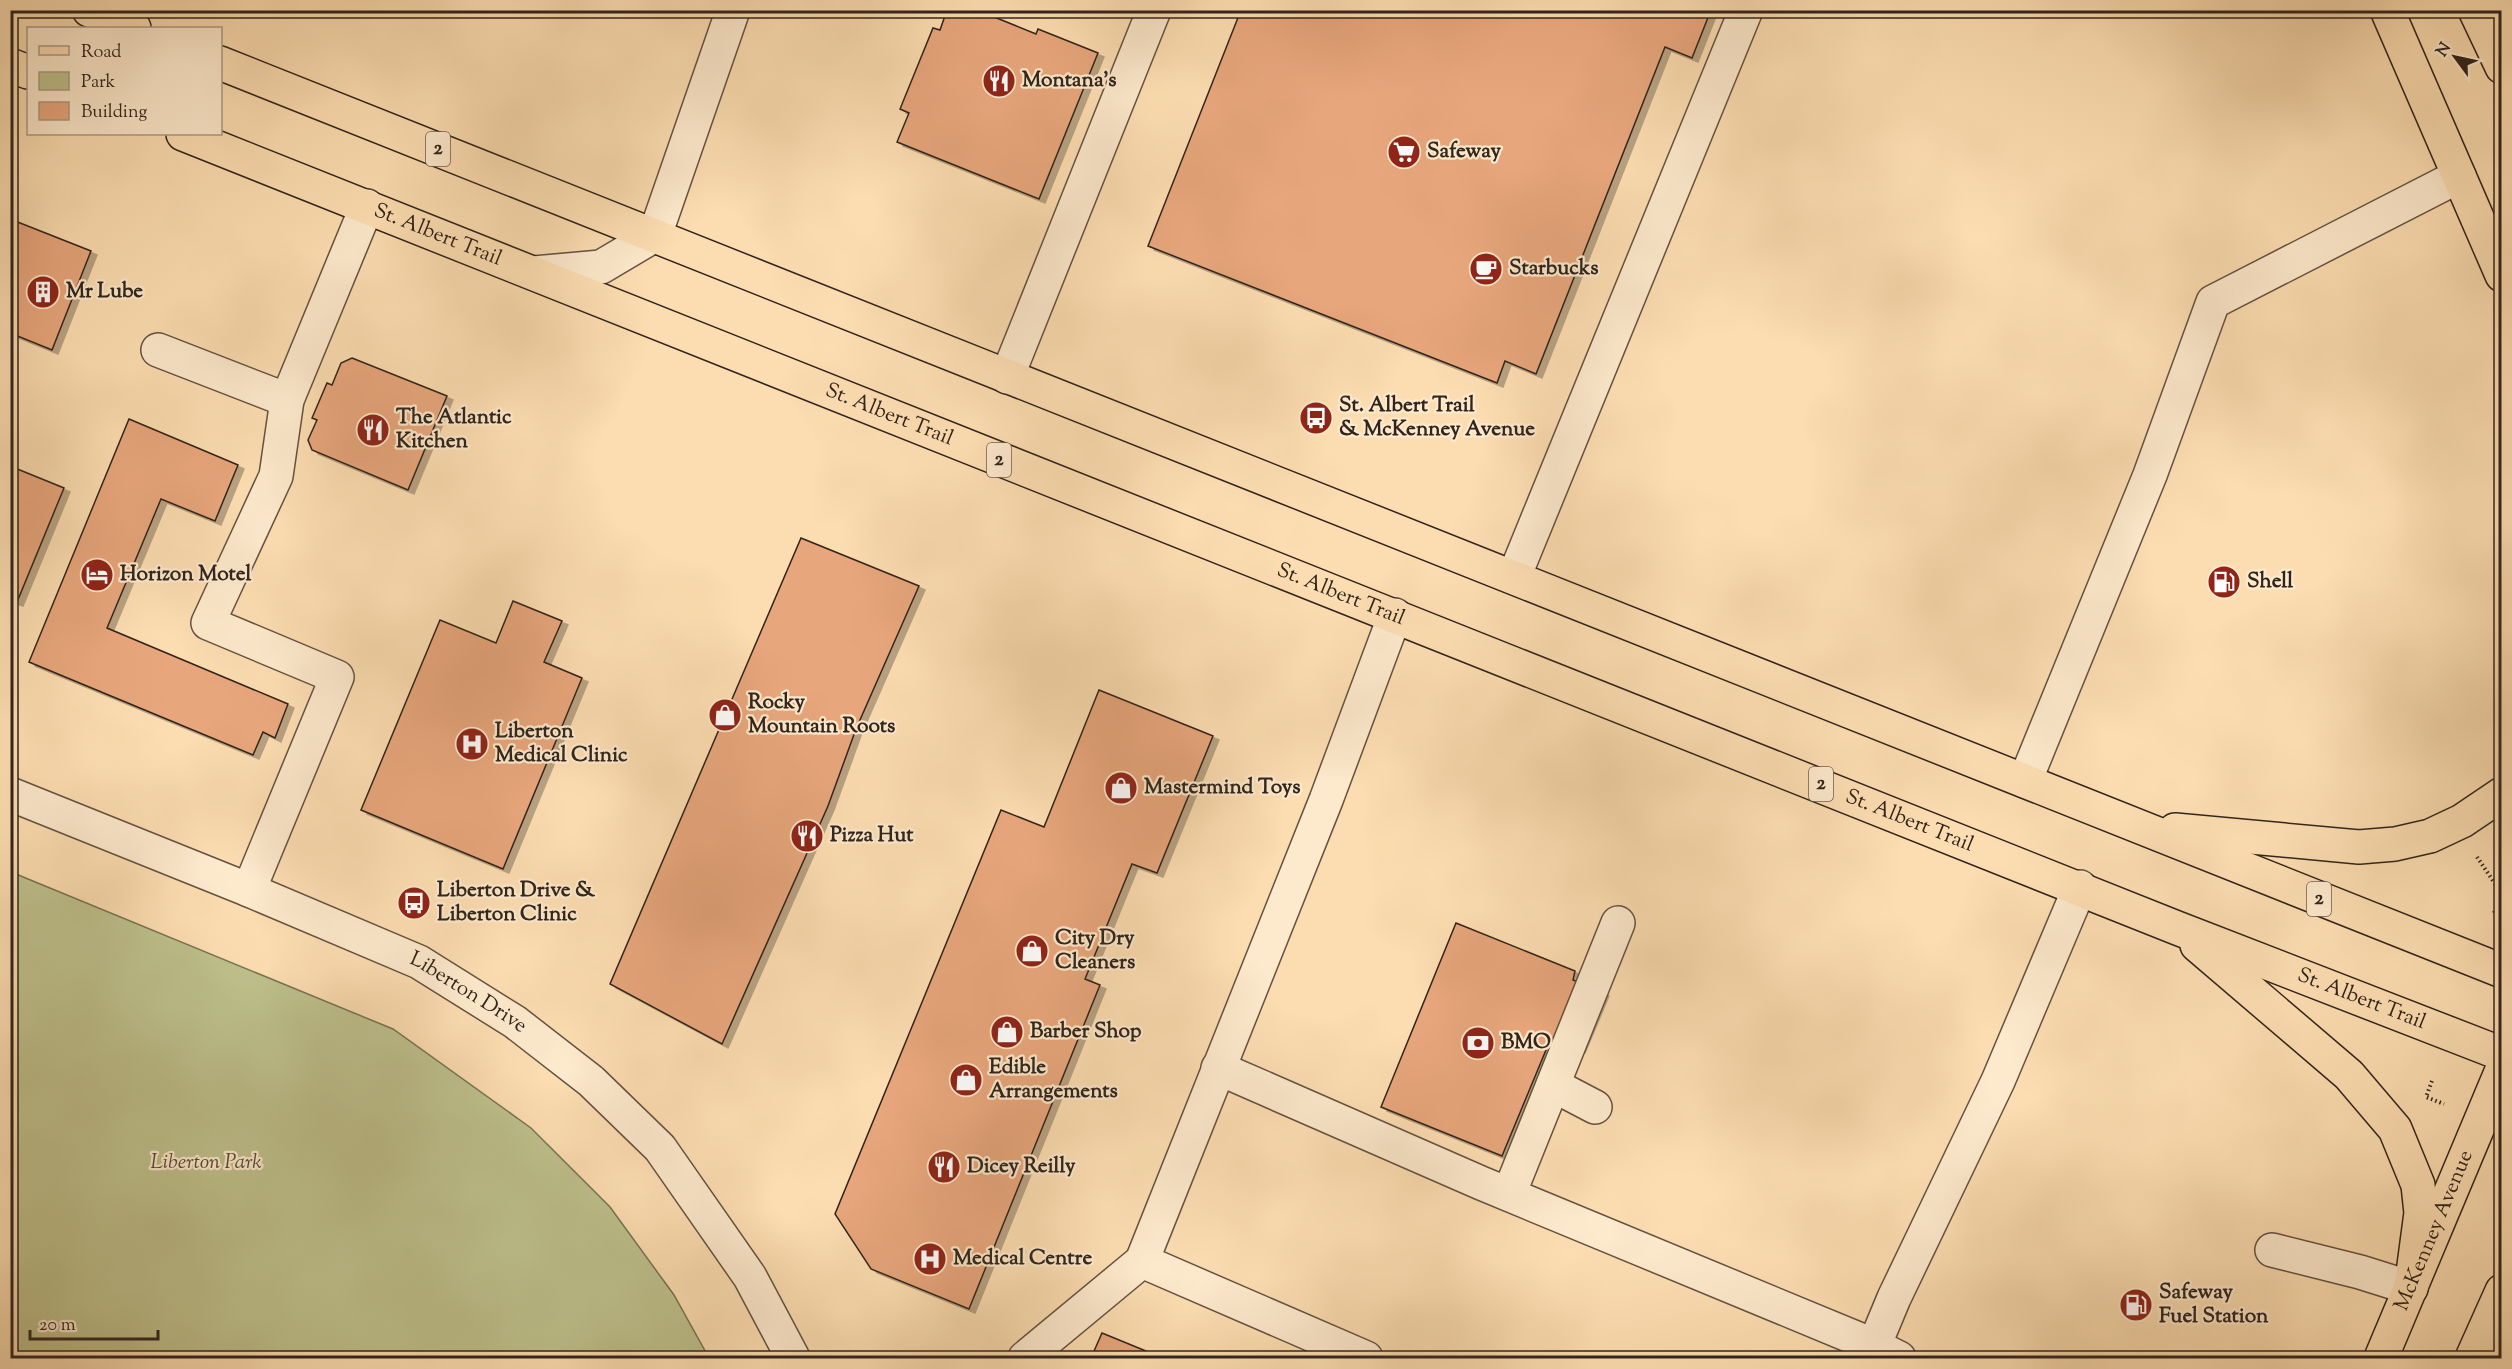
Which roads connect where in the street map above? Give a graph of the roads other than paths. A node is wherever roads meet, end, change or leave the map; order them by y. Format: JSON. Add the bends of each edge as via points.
{"nodes":[{"id":1,"x":89,"y":10,"type":"edge"},
{"id":2,"x":733,"y":10,"type":"edge"},
{"id":3,"x":1154,"y":10,"type":"edge"},
{"id":4,"x":1746,"y":10,"type":"edge"},
{"id":5,"x":2387,"y":10,"type":"edge"},
{"id":6,"x":2475,"y":10,"type":"edge"},
{"id":7,"x":132,"y":27,"type":"edge"},
{"id":8,"x":222,"y":64,"type":"edge"},
{"id":9,"x":10,"y":65,"type":"edge"},
{"id":10,"x":2502,"y":67,"type":"edge"},
{"id":11,"x":27,"y":72,"type":"edge"},
{"id":12,"x":186,"y":135,"type":"edge"},
{"id":13,"x":2459,"y":176,"type":"junction"},
{"id":14,"x":367,"y":206,"type":"junction"},
{"id":15,"x":656,"y":235,"type":"junction"},
{"id":16,"x":534,"y":273,"type":"junction"},
{"id":17,"x":2502,"y":275,"type":"edge"},
{"id":18,"x":158,"y":350,"type":"dead end"},
{"id":19,"x":1007,"y":377,"type":"junction"},
{"id":20,"x":286,"y":400,"type":"junction"},
{"id":21,"x":1514,"y":578,"type":"junction"},
{"id":22,"x":1395,"y":615,"type":"junction"},
{"id":23,"x":2025,"y":782,"type":"junction"},
{"id":24,"x":10,"y":794,"type":"edge"},
{"id":25,"x":2502,"y":794,"type":"edge"},
{"id":26,"x":2137,"y":826,"type":"junction"},
{"id":27,"x":2079,"y":888,"type":"junction"},
{"id":28,"x":249,"y":890,"type":"junction"},
{"id":29,"x":1618,"y":923,"type":"dead end"},
{"id":30,"x":2177,"y":928,"type":"junction"},
{"id":31,"x":2502,"y":971,"type":"edge"},
{"id":32,"x":2502,"y":1054,"type":"edge"},
{"id":33,"x":1218,"y":1068,"type":"junction"},
{"id":34,"x":2502,"y":1070,"type":"edge"},
{"id":35,"x":1553,"y":1085,"type":"junction"},
{"id":36,"x":1594,"y":1107,"type":"dead end"},
{"id":37,"x":1509,"y":1194,"type":"junction"},
{"id":38,"x":2272,"y":1251,"type":"dead end"},
{"id":39,"x":1142,"y":1261,"type":"junction"},
{"id":40,"x":2411,"y":1288,"type":"junction"},
{"id":41,"x":2502,"y":1291,"type":"edge"},
{"id":42,"x":2502,"y":1332,"type":"edge"},
{"id":43,"x":1881,"y":1354,"type":"edge"},
{"id":44,"x":793,"y":1359,"type":"edge"},
{"id":45,"x":1025,"y":1359,"type":"edge"},
{"id":46,"x":1366,"y":1359,"type":"edge"},
{"id":47,"x":2381,"y":1359,"type":"edge"},
{"id":48,"x":2472,"y":1359,"type":"edge"},
{"id":49,"x":2483,"y":1359,"type":"edge"}],
"edges":[{"from":1,"to":7,"type":"main road"},
{"from":2,"to":15,"type":"street"},
{"from":3,"to":19,"type":"street"},
{"from":4,"to":21,"type":"street"},
{"from":5,"to":13,"type":"main road"},
{"from":6,"to":10,"type":"main road"},
{"from":8,"to":15,"type":"main road","number":"2"},
{"from":9,"to":11,"type":"main road"},
{"from":12,"to":14,"type":"main road","name":"St. Albert Trail","number":"2"},
{"from":13,"to":17,"type":"main road"},
{"from":13,"to":23,"type":"street","via":[[2213,302],[2150,475]]},
{"from":14,"to":16,"type":"main road","name":"St. Albert Trail","number":"2"},
{"from":14,"to":20,"type":"street"},
{"from":15,"to":16,"type":"street","via":[[601,267]]},
{"from":15,"to":19,"type":"main road","number":"2"},
{"from":16,"to":22,"type":"main road","name":"St. Albert Trail","number":"2"},
{"from":18,"to":20,"type":"street"},
{"from":19,"to":21,"type":"main road","number":"2"},
{"from":20,"to":28,"type":"street","via":[[276,476],[208,623],[337,677]]},
{"from":21,"to":23,"type":"main road","number":"2"},
{"from":22,"to":27,"type":"main road","name":"St. Albert Trail","number":"2"},
{"from":22,"to":33,"type":"street"},
{"from":23,"to":26,"type":"main road","number":"2"},
{"from":24,"to":28,"type":"street","name":"Liberton Drive"},
{"from":25,"to":26,"type":"main road","via":[[2462,822],[2430,836],[2395,844],[2359,847]]},
{"from":26,"to":31,"type":"main road","number":"2"},
{"from":27,"to":30,"type":"main road","name":"St. Albert Trail","number":"2"},
{"from":27,"to":43,"type":"street","via":[[1998,1081],[1894,1298]]},
{"from":28,"to":44,"type":"street","name":"Liberton Drive","via":[[419,962],[515,1022],[591,1082],[660,1148],[750,1276]]},
{"from":29,"to":35,"type":"street"},
{"from":30,"to":32,"type":"main road","name":"St. Albert Trail","number":"2"},
{"from":30,"to":40,"type":"main road","via":[[2349,1075],[2395,1129],[2418,1185],[2421,1213]]},
{"from":33,"to":37,"type":"street"},
{"from":33,"to":39,"type":"street"},
{"from":34,"to":40,"type":"main road","name":"McKenney Avenue"},
{"from":35,"to":36,"type":"street"},
{"from":35,"to":37,"type":"street"},
{"from":37,"to":43,"type":"street"},
{"from":38,"to":40,"type":"street"},
{"from":39,"to":45,"type":"street"},
{"from":39,"to":46,"type":"street"},
{"from":40,"to":47,"type":"main road","name":"McKenney Avenue"},
{"from":41,"to":48,"type":"main road"},
{"from":42,"to":49,"type":"main road"}]}
